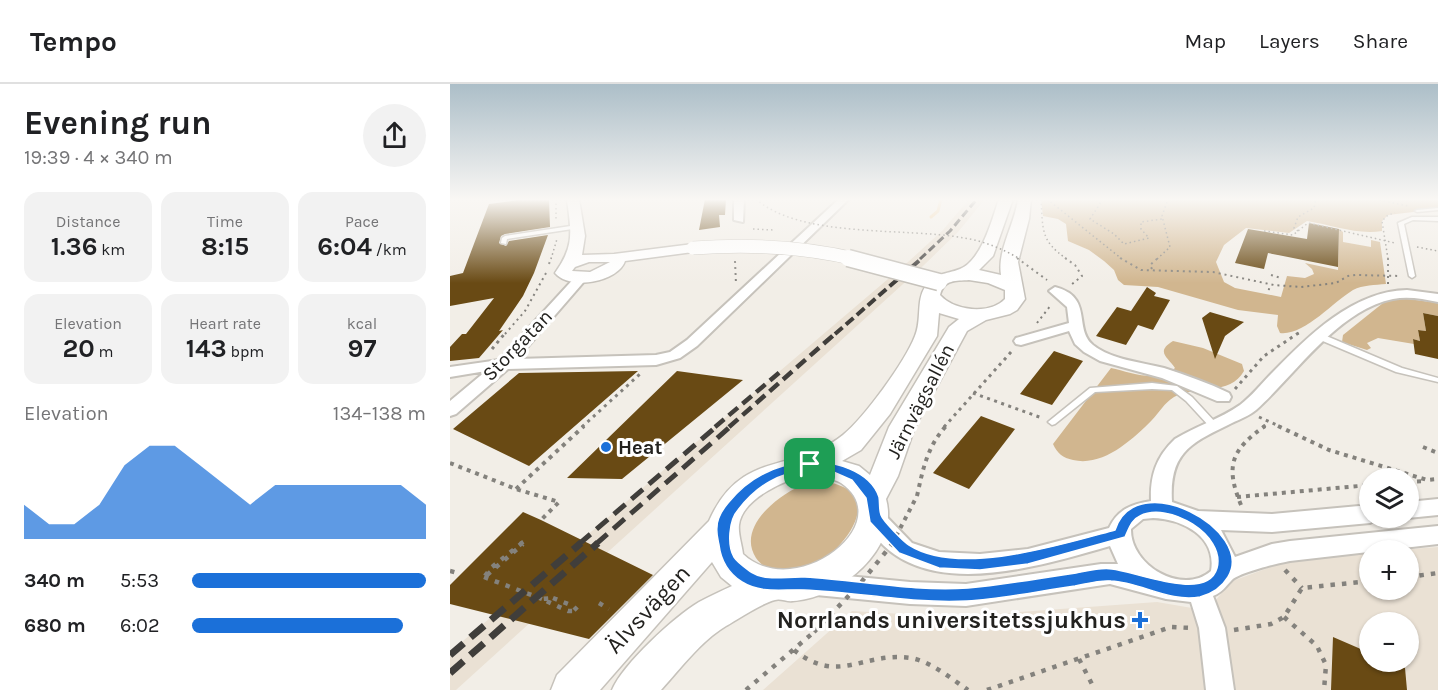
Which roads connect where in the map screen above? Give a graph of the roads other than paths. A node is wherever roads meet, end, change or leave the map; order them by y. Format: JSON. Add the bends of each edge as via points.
{"nodes":[{"id":1,"x":576,"y":227,"type":"edge"},
{"id":2,"x":814,"y":227,"type":"edge"},
{"id":3,"x":997,"y":227,"type":"edge"},
{"id":4,"x":1020,"y":227,"type":"edge"},
{"id":5,"x":1401,"y":227,"type":"edge"},
{"id":6,"x":577,"y":232,"type":"junction"},
{"id":7,"x":504,"y":243,"type":"dead end"},
{"id":8,"x":620,"y":258,"type":"junction"},
{"id":9,"x":573,"y":262,"type":"junction"},
{"id":10,"x":964,"y":274,"type":"junction"},
{"id":11,"x":1412,"y":276,"type":"road end"},
{"id":12,"x":582,"y":277,"type":"junction"},
{"id":13,"x":1051,"y":286,"type":"road end"},
{"id":14,"x":1012,"y":287,"type":"junction"},
{"id":15,"x":935,"y":289,"type":"junction"},
{"id":16,"x":1438,"y":298,"type":"edge"},
{"id":17,"x":980,"y":315,"type":"junction"},
{"id":18,"x":1075,"y":326,"type":"junction"},
{"id":19,"x":1321,"y":337,"type":"junction"},
{"id":20,"x":1021,"y":341,"type":"road end"},
{"id":21,"x":504,"y":364,"type":"junction"},
{"id":22,"x":450,"y":372,"type":"edge"},
{"id":23,"x":1438,"y":380,"type":"edge"},
{"id":24,"x":1224,"y":397,"type":"dead end"},
{"id":25,"x":450,"y":410,"type":"edge"},
{"id":26,"x":1052,"y":422,"type":"road end"},
{"id":27,"x":1213,"y":425,"type":"junction"},
{"id":28,"x":810,"y":464,"type":"junction"},
{"id":29,"x":1438,"y":507,"type":"edge"},
{"id":30,"x":874,"y":508,"type":"junction"},
{"id":31,"x":1162,"y":508,"type":"junction"},
{"id":32,"x":1419,"y":509,"type":"edge"},
{"id":33,"x":1359,"y":515,"type":"edge"},
{"id":34,"x":1197,"y":520,"type":"junction"},
{"id":35,"x":723,"y":527,"type":"junction"},
{"id":36,"x":1120,"y":534,"type":"junction"},
{"id":37,"x":1438,"y":535,"type":"edge"},
{"id":38,"x":1223,"y":572,"type":"junction"},
{"id":39,"x":786,"y":584,"type":"junction"},
{"id":40,"x":1157,"y":584,"type":"junction"},
{"id":41,"x":1199,"y":591,"type":"junction"},
{"id":42,"x":572,"y":690,"type":"edge"},
{"id":43,"x":633,"y":690,"type":"edge"},
{"id":44,"x":1220,"y":690,"type":"edge"}],
"edges":[{"from":1,"to":6,"type":"street"},
{"from":2,"to":21,"type":"street","via":[[675,355],[654,362]]},
{"from":3,"to":10,"type":"main road","via":[[984,256]]},
{"from":4,"to":14,"type":"main road","via":[[1008,260]]},
{"from":5,"to":11,"type":"lane"},
{"from":6,"to":7,"type":"lane","via":[[505,238]]},
{"from":6,"to":8,"type":"street","via":[[596,250]]},
{"from":6,"to":9,"type":"street"},
{"from":8,"to":9,"type":"street"},
{"from":8,"to":12,"type":"street","via":[[616,266],[605,272]]},
{"from":8,"to":15,"type":"street","bridge":true,"via":[[750,244],[804,248],[844,255]]},
{"from":9,"to":12,"type":"street","via":[[563,273]]},
{"from":10,"to":14,"type":"main road","via":[[994,277]]},
{"from":10,"to":15,"type":"main road"},
{"from":12,"to":21,"type":"street","name":"Storgatan"},
{"from":13,"to":18,"type":"street","via":[[1074,304]]},
{"from":14,"to":17,"type":"main road","via":[[1015,298],[1011,304]]},
{"from":15,"to":17,"type":"main road","via":[[938,305]]},
{"from":15,"to":28,"type":"main road","name":"Järnvägsallén","via":[[926,336],[861,434]]},
{"from":16,"to":19,"type":"street","via":[[1389,295],[1356,310]]},
{"from":17,"to":30,"type":"main road","name":"Järnvägsallén","via":[[958,327],[902,427]]},
{"from":18,"to":20,"type":"street"},
{"from":18,"to":24,"type":"street","via":[[1081,342],[1100,355]]},
{"from":19,"to":23,"type":"lane","via":[[1398,373]]},
{"from":19,"to":27,"type":"street","via":[[1305,348],[1246,409]]},
{"from":21,"to":22,"type":"street"},
{"from":21,"to":25,"type":"street","name":"Storgatan"},
{"from":26,"to":27,"type":"lane","via":[[1093,390],[1152,386],[1174,388]]},
{"from":27,"to":31,"type":"street","via":[[1179,445],[1169,456],[1159,483]]},
{"from":28,"to":30,"type":"main road","via":[[844,470],[864,484]]},
{"from":28,"to":35,"type":"main road","via":[[767,476],[745,491]]},
{"from":29,"to":32,"type":"street"},
{"from":30,"to":36,"type":"street","via":[[904,549],[939,562],[980,564],[1028,559]]},
{"from":30,"to":39,"type":"main road","via":[[870,534],[845,565],[825,577]]},
{"from":31,"to":34,"type":"street"},
{"from":31,"to":36,"type":"street","via":[[1134,513]]},
{"from":33,"to":34,"type":"street","via":[[1272,523]]},
{"from":34,"to":38,"type":"street","via":[[1218,542],[1224,558]]},
{"from":35,"to":39,"type":"main road","via":[[728,559],[747,578]]},
{"from":35,"to":42,"type":"main road","name":"Älvsvägen"},
{"from":36,"to":40,"type":"street","via":[[1126,557]]},
{"from":37,"to":38,"type":"street","via":[[1290,550]]},
{"from":38,"to":41,"type":"street","via":[[1214,584]]},
{"from":39,"to":40,"type":"street","via":[[967,594],[1111,574]]},
{"from":39,"to":43,"type":"main road","via":[[711,615]]},
{"from":40,"to":41,"type":"street","via":[[1180,591]]},
{"from":41,"to":44,"type":"street","via":[[1212,628]]}]}
